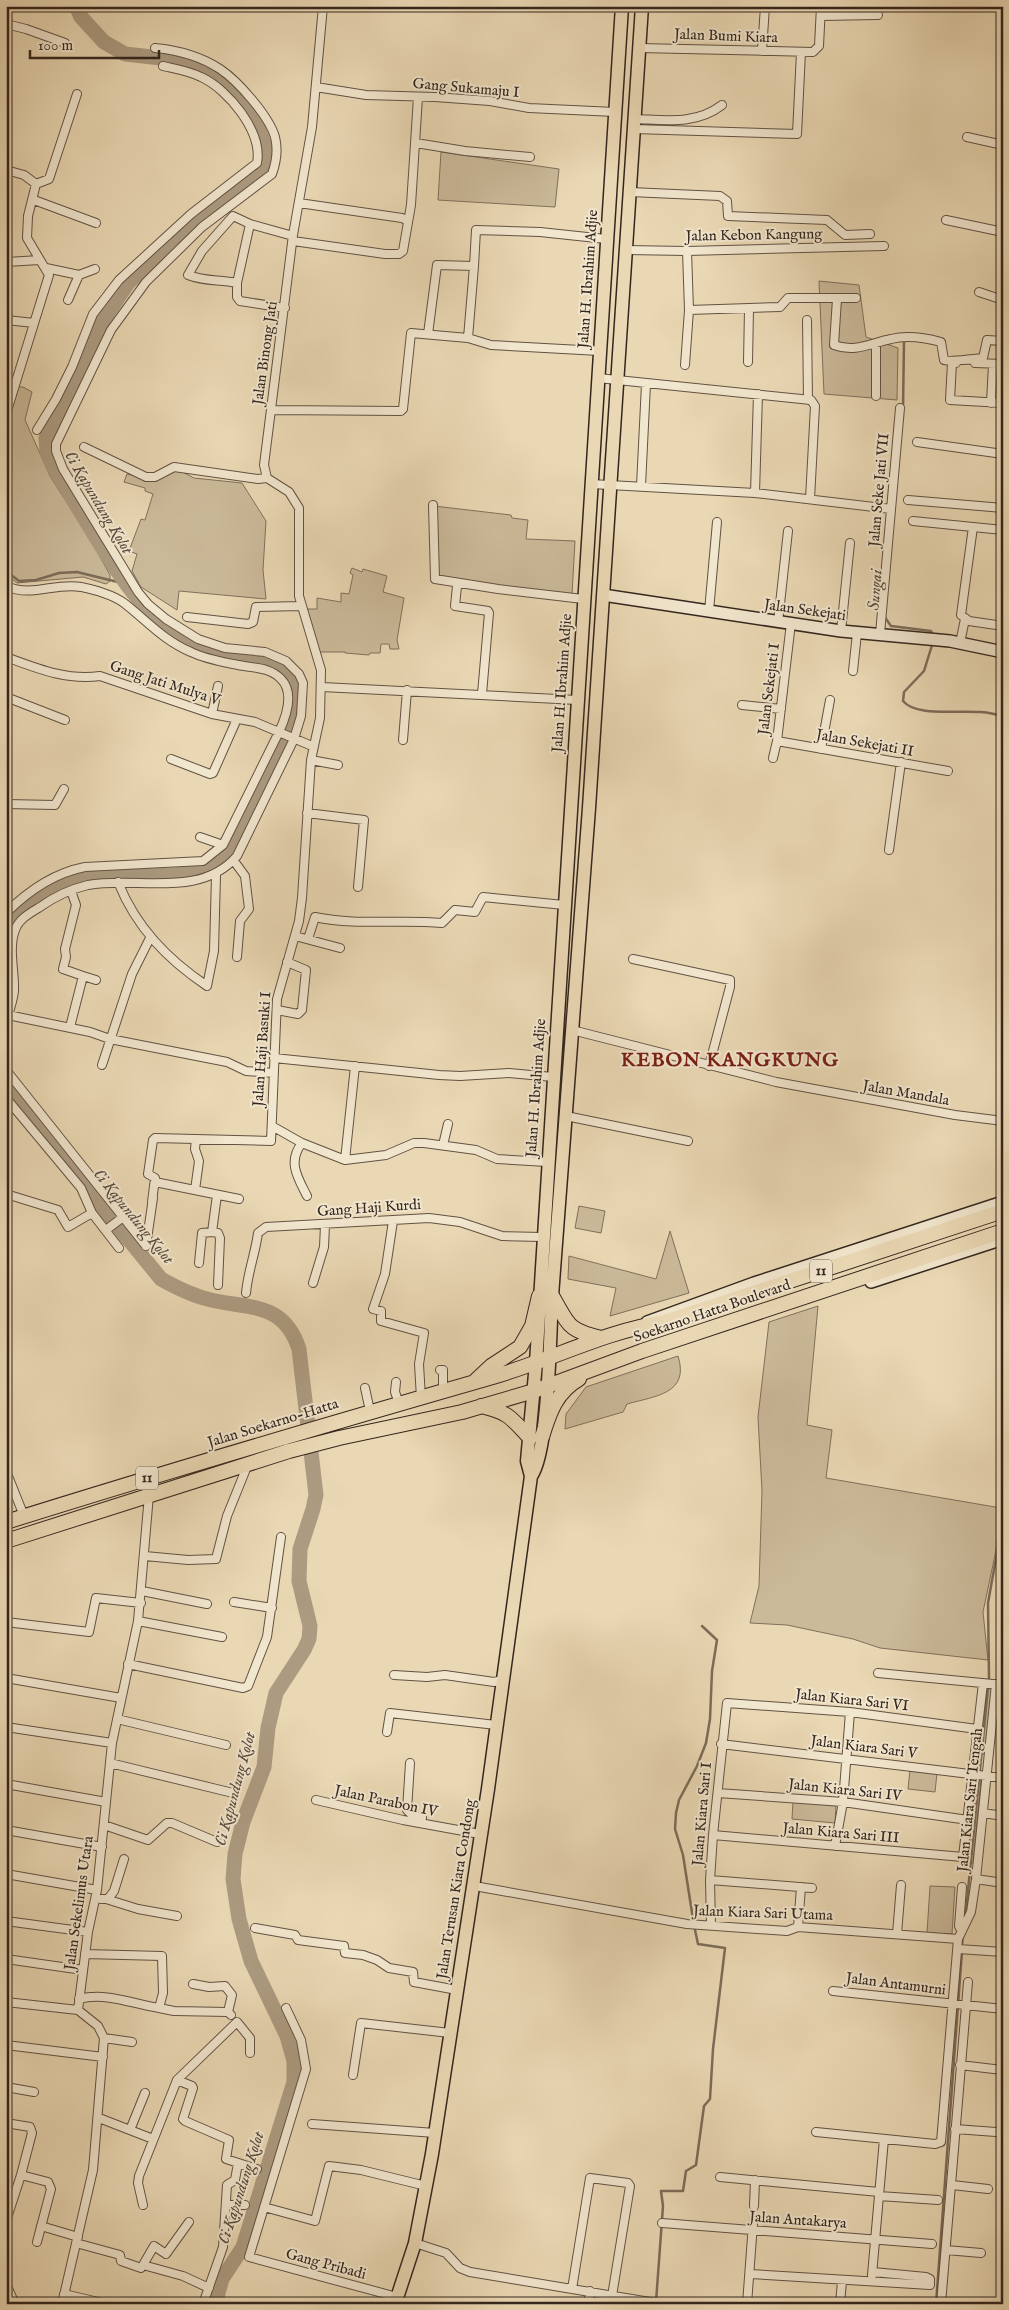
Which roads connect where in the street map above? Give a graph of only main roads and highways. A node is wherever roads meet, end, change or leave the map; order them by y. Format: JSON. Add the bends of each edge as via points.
{"nodes":[{"id":1,"x":622,"y":6,"type":"edge"},
{"id":2,"x":642,"y":6,"type":"edge"},
{"id":3,"x":603,"y":595,"type":"junction"},
{"id":4,"x":1003,"y":652,"type":"edge"},
{"id":5,"x":564,"y":905,"type":"junction"},
{"id":6,"x":581,"y":905,"type":"junction"},
{"id":7,"x":1003,"y":1202,"type":"edge"},
{"id":8,"x":1003,"y":1211,"type":"edge"},
{"id":9,"x":1003,"y":1231,"type":"edge"},
{"id":10,"x":1003,"y":1239,"type":"edge"},
{"id":11,"x":545,"y":1296,"type":"junction"},
{"id":12,"x":638,"y":1326,"type":"junction"},
{"id":13,"x":602,"y":1338,"type":"junction"},
{"id":14,"x":642,"y":1352,"type":"junction"},
{"id":15,"x":549,"y":1358,"type":"junction"},
{"id":16,"x":536,"y":1363,"type":"junction"},
{"id":17,"x":608,"y":1364,"type":"junction"},
{"id":18,"x":473,"y":1382,"type":"junction"},
{"id":19,"x":540,"y":1389,"type":"junction"},
{"id":20,"x":480,"y":1406,"type":"junction"},
{"id":21,"x":536,"y":1438,"type":"junction"},
{"id":22,"x":6,"y":1522,"type":"edge"},
{"id":23,"x":6,"y":1541,"type":"edge"},
{"id":24,"x":396,"y":2301,"type":"edge"}],
"edges":[{"from":1,"to":5,"type":"main road","name":"Jalan H. Ibrahim Adjie"},
{"from":2,"to":3,"type":"main road","name":"Jalan H. Ibrahim Adjie"},
{"from":3,"to":4,"type":"main road","name":"Jalan Sekejati","via":[[841,631],[960,643]]},
{"from":3,"to":6,"type":"main road","name":"Jalan H. Ibrahim Adjie"},
{"from":5,"to":6,"type":"main road"},
{"from":5,"to":11,"type":"main road","name":"Jalan H. Ibrahim Adjie","via":[[542,1237]]},
{"from":6,"to":11,"type":"main road","name":"Jalan H. Ibrahim Adjie","via":[[566,1116]]},
{"from":7,"to":12,"type":"main road","via":[[754,1283]]},
{"from":8,"to":12,"type":"highway","name":"Soekarno Hatta Boulevard","number":"11","via":[[665,1322]]},
{"from":9,"to":14,"type":"highway","name":"Soekarno Hatta Boulevard","number":"11"},
{"from":10,"to":14,"type":"main road","via":[[668,1348]]},
{"from":11,"to":13,"type":"highway","via":[[569,1326]]},
{"from":11,"to":15,"type":"main road","name":"Jalan H. Ibrahim Adjie"},
{"from":11,"to":16,"type":"main road","name":"Jalan H. Ibrahim Adjie"},
{"from":11,"to":18,"type":"highway","via":[[520,1347]]},
{"from":12,"to":13,"type":"highway","name":"Soekarno Hatta Boulevard","number":"11"},
{"from":13,"to":15,"type":"highway","name":"Soekarno Hatta Boulevard","number":"11"},
{"from":14,"to":17,"type":"highway","name":"Soekarno Hatta Boulevard","number":"11"},
{"from":15,"to":16,"type":"highway","name":"Jalan Soekarno-Hatta","number":"11"},
{"from":15,"to":19,"type":"main road","name":"Jalan H. Ibrahim Adjie"},
{"from":16,"to":18,"type":"highway","name":"Jalan Soekarno-Hatta","number":"11"},
{"from":16,"to":19,"type":"main road","name":"Jalan H. Ibrahim Adjie"},
{"from":17,"to":19,"type":"highway","name":"Soekarno Hatta Boulevard","number":"11"},
{"from":17,"to":21,"type":"highway","via":[[572,1383],[550,1410]]},
{"from":18,"to":22,"type":"highway","name":"Jalan Soekarno-Hatta","number":"11"},
{"from":19,"to":20,"type":"highway","name":"Jalan Soekarno-Hatta","number":"11"},
{"from":19,"to":21,"type":"main road","name":"Jalan Terusan Kiara Condong"},
{"from":20,"to":21,"type":"highway","via":[[501,1411]]},
{"from":20,"to":23,"type":"highway","name":"Jalan Soekarno-Hatta","number":"11","via":[[433,1420],[290,1450]]},
{"from":21,"to":24,"type":"main road","name":"Jalan Terusan Kiara Condong","via":[[538,1463],[531,1476],[435,2133],[415,2243]]}]}
